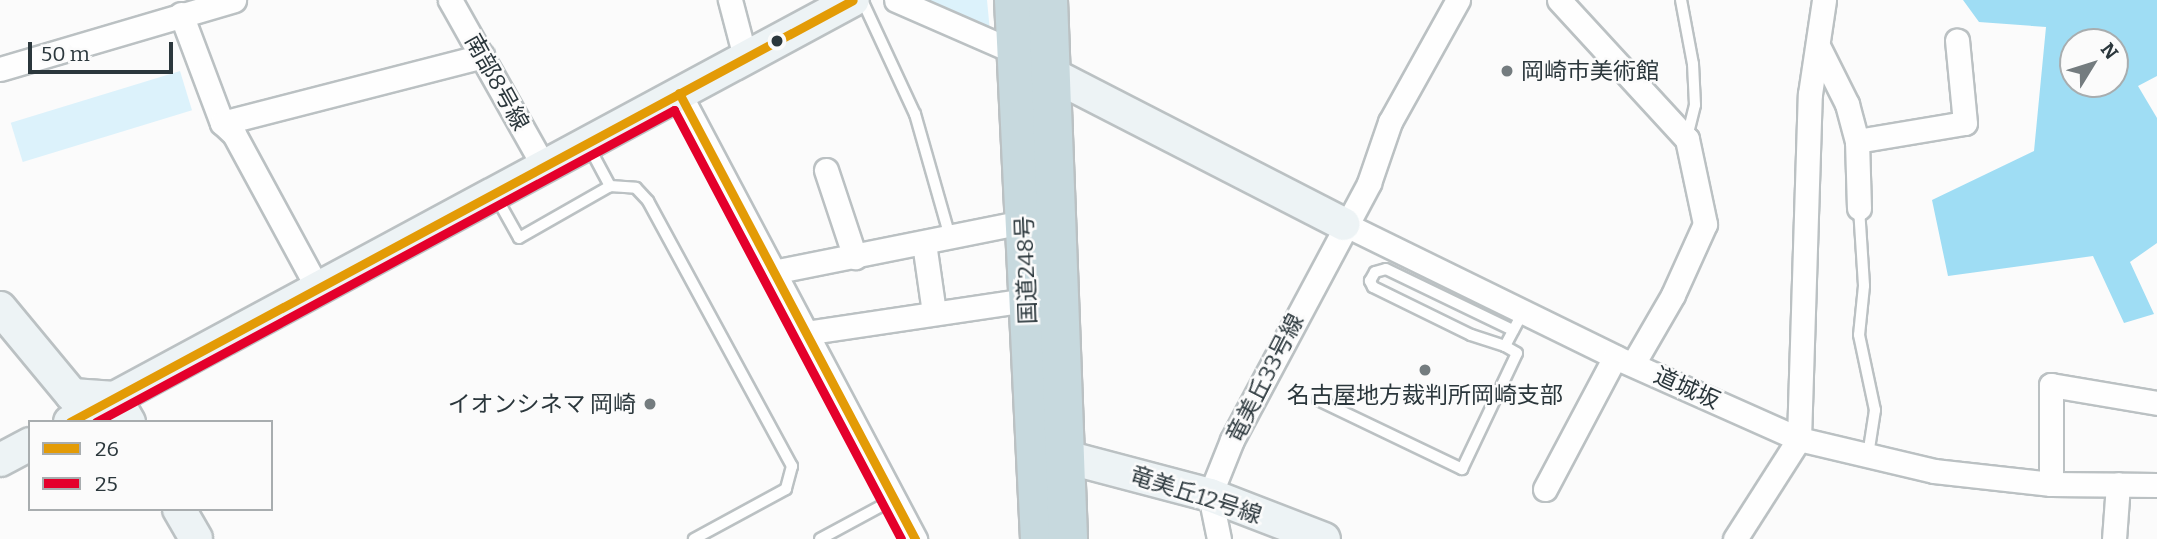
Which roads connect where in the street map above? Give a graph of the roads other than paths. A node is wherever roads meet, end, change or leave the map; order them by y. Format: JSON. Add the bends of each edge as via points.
{"nodes":[{"id":1,"x":234,"y":0,"type":"edge"},
{"id":2,"x":450,"y":0,"type":"edge"},
{"id":3,"x":730,"y":0,"type":"edge"},
{"id":4,"x":853,"y":0,"type":"edge"},
{"id":5,"x":862,"y":0,"type":"edge"},
{"id":6,"x":896,"y":0,"type":"edge"},
{"id":7,"x":1014,"y":0,"type":"edge"},
{"id":8,"x":1048,"y":0,"type":"edge"},
{"id":9,"x":1458,"y":0,"type":"edge"},
{"id":10,"x":1559,"y":0,"type":"edge"},
{"id":11,"x":1681,"y":0,"type":"edge"},
{"id":12,"x":1824,"y":0,"type":"edge"},
{"id":13,"x":181,"y":14,"type":"junction"},
{"id":14,"x":1957,"y":40,"type":"dead end"},
{"id":15,"x":1819,"y":48,"type":"junction"},
{"id":16,"x":1015,"y":52,"type":"junction"},
{"id":17,"x":483,"y":56,"type":"junction"},
{"id":18,"x":745,"y":57,"type":"junction"},
{"id":19,"x":0,"y":69,"type":"edge"},
{"id":20,"x":1055,"y":79,"type":"junction"},
{"id":21,"x":679,"y":93,"type":"junction"},
{"id":22,"x":222,"y":123,"type":"junction"},
{"id":23,"x":1687,"y":139,"type":"junction"},
{"id":24,"x":1857,"y":141,"type":"junction"},
{"id":25,"x":586,"y":143,"type":"junction"},
{"id":26,"x":543,"y":165,"type":"junction"},
{"id":27,"x":825,"y":170,"type":"dead end"},
{"id":28,"x":610,"y":186,"type":"junction"},
{"id":29,"x":494,"y":192,"type":"junction"},
{"id":30,"x":1859,"y":208,"type":"joint"},
{"id":31,"x":1024,"y":222,"type":"junction"},
{"id":32,"x":1344,"y":223,"type":"junction"},
{"id":33,"x":950,"y":237,"type":"junction"},
{"id":34,"x":924,"y":243,"type":"junction"},
{"id":35,"x":855,"y":257,"type":"junction"},
{"id":36,"x":773,"y":272,"type":"junction"},
{"id":37,"x":317,"y":286,"type":"junction"},
{"id":38,"x":1026,"y":300,"type":"junction"},
{"id":39,"x":0,"y":308,"type":"edge"},
{"id":40,"x":934,"y":312,"type":"junction"},
{"id":41,"x":1518,"y":321,"type":"junction"},
{"id":42,"x":806,"y":332,"type":"junction"},
{"id":43,"x":1505,"y":346,"type":"junction"},
{"id":44,"x":1624,"y":360,"type":"junction"},
{"id":45,"x":1318,"y":400,"type":"dead end"},
{"id":46,"x":2157,"y":403,"type":"edge"},
{"id":47,"x":122,"y":410,"type":"edge"},
{"id":48,"x":80,"y":420,"type":"edge"},
{"id":49,"x":1799,"y":439,"type":"junction"},
{"id":50,"x":28,"y":445,"type":"edge"},
{"id":51,"x":1868,"y":455,"type":"junction"},
{"id":52,"x":1066,"y":457,"type":"junction"},
{"id":53,"x":0,"y":460,"type":"edge"},
{"id":54,"x":2051,"y":484,"type":"junction"},
{"id":55,"x":2119,"y":484,"type":"junction"},
{"id":56,"x":2157,"y":485,"type":"edge"},
{"id":57,"x":1545,"y":489,"type":"dead end"},
{"id":58,"x":1210,"y":495,"type":"junction"},
{"id":59,"x":894,"y":499,"type":"junction"},
{"id":60,"x":180,"y":511,"type":"edge"},
{"id":61,"x":196,"y":539,"type":"edge"},
{"id":62,"x":694,"y":539,"type":"edge"},
{"id":63,"x":820,"y":539,"type":"edge"},
{"id":64,"x":915,"y":539,"type":"edge"},
{"id":65,"x":1040,"y":539,"type":"edge"},
{"id":66,"x":1068,"y":539,"type":"edge"},
{"id":67,"x":1219,"y":539,"type":"edge"},
{"id":68,"x":1324,"y":539,"type":"edge"},
{"id":69,"x":1735,"y":539,"type":"edge"},
{"id":70,"x":2114,"y":539,"type":"edge"}],
"edges":[{"from":1,"to":13,"type":"street"},
{"from":2,"to":17,"type":"street","name":"南部8号線"},
{"from":3,"to":18,"type":"street"},
{"from":4,"to":18,"type":"main road"},
{"from":5,"to":33,"type":"lane","via":[[915,114]]},
{"from":6,"to":16,"type":"street"},
{"from":7,"to":16,"type":"highway","name":"国道248号"},
{"from":8,"to":20,"type":"highway","name":"国道248号"},
{"from":9,"to":32,"type":"street","name":"竜美丘33号線","via":[[1390,122],[1369,183]]},
{"from":10,"to":23,"type":"street"},
{"from":11,"to":23,"type":"lane","via":[[1695,105]]},
{"from":12,"to":15,"type":"street"},
{"from":13,"to":19,"type":"street"},
{"from":13,"to":22,"type":"street"},
{"from":14,"to":24,"type":"street","via":[[1965,122]]},
{"from":15,"to":24,"type":"street","via":[[1847,104]]},
{"from":15,"to":49,"type":"street","via":[[1810,94]]},
{"from":16,"to":20,"type":"main road"},
{"from":16,"to":31,"type":"highway","name":"国道248号"},
{"from":17,"to":22,"type":"street"},
{"from":17,"to":26,"type":"street","name":"南部8号線"},
{"from":18,"to":21,"type":"main road"},
{"from":20,"to":32,"type":"main road"},
{"from":20,"to":52,"type":"highway","name":"国道248号"},
{"from":21,"to":25,"type":"main road"},
{"from":21,"to":36,"type":"street"},
{"from":22,"to":37,"type":"street","via":[[233,134]]},
{"from":23,"to":44,"type":"street","via":[[1705,224],[1673,295]]},
{"from":24,"to":30,"type":"street"},
{"from":25,"to":26,"type":"main road"},
{"from":25,"to":28,"type":"lane"},
{"from":26,"to":29,"type":"main road"},
{"from":27,"to":35,"type":"street"},
{"from":28,"to":29,"type":"lane","via":[[519,238]]},
{"from":28,"to":62,"type":"lane","via":[[636,188],[643,196],[792,466],[786,489]]},
{"from":29,"to":37,"type":"main road"},
{"from":30,"to":51,"type":"lane","via":[[1864,286],[1859,335],[1875,410]]},
{"from":31,"to":33,"type":"street"},
{"from":31,"to":38,"type":"highway","name":"国道248号"},
{"from":32,"to":41,"type":"street","name":"道城坂"},
{"from":32,"to":58,"type":"street","name":"竜美丘33号線","via":[[1232,440]]},
{"from":33,"to":34,"type":"street"},
{"from":34,"to":35,"type":"street"},
{"from":34,"to":40,"type":"street"},
{"from":35,"to":36,"type":"street"},
{"from":36,"to":42,"type":"street"},
{"from":37,"to":47,"type":"main road"},
{"from":38,"to":40,"type":"street"},
{"from":38,"to":65,"type":"highway","name":"国道248号"},
{"from":39,"to":47,"type":"main road","via":[[72,395]]},
{"from":40,"to":42,"type":"street"},
{"from":41,"to":43,"type":"lane"},
{"from":41,"to":43,"type":"lane","via":[[1386,269],[1375,272],[1370,281],[1373,287],[1471,335]]},
{"from":41,"to":44,"type":"street","name":"道城坂"},
{"from":42,"to":59,"type":"street"},
{"from":43,"to":45,"type":"lane","via":[[1517,353],[1461,469]]},
{"from":44,"to":49,"type":"street","name":"道城坂"},
{"from":44,"to":57,"type":"street"},
{"from":46,"to":54,"type":"street","via":[[2051,385]]},
{"from":47,"to":48,"type":"main road"},
{"from":49,"to":51,"type":"street","name":"道城坂"},
{"from":49,"to":69,"type":"street"},
{"from":50,"to":53,"type":"main road"},
{"from":51,"to":54,"type":"street","name":"道城坂","via":[[1934,471]]},
{"from":52,"to":58,"type":"main road","name":"竜美丘12号線"},
{"from":52,"to":66,"type":"highway","name":"国道248号"},
{"from":54,"to":55,"type":"street","name":"道城坂"},
{"from":55,"to":56,"type":"street"},
{"from":55,"to":70,"type":"street"},
{"from":58,"to":67,"type":"street"},
{"from":58,"to":68,"type":"main road","name":"竜美丘12号線"},
{"from":59,"to":63,"type":"lane"},
{"from":59,"to":64,"type":"street"},
{"from":60,"to":61,"type":"main road"}]}
